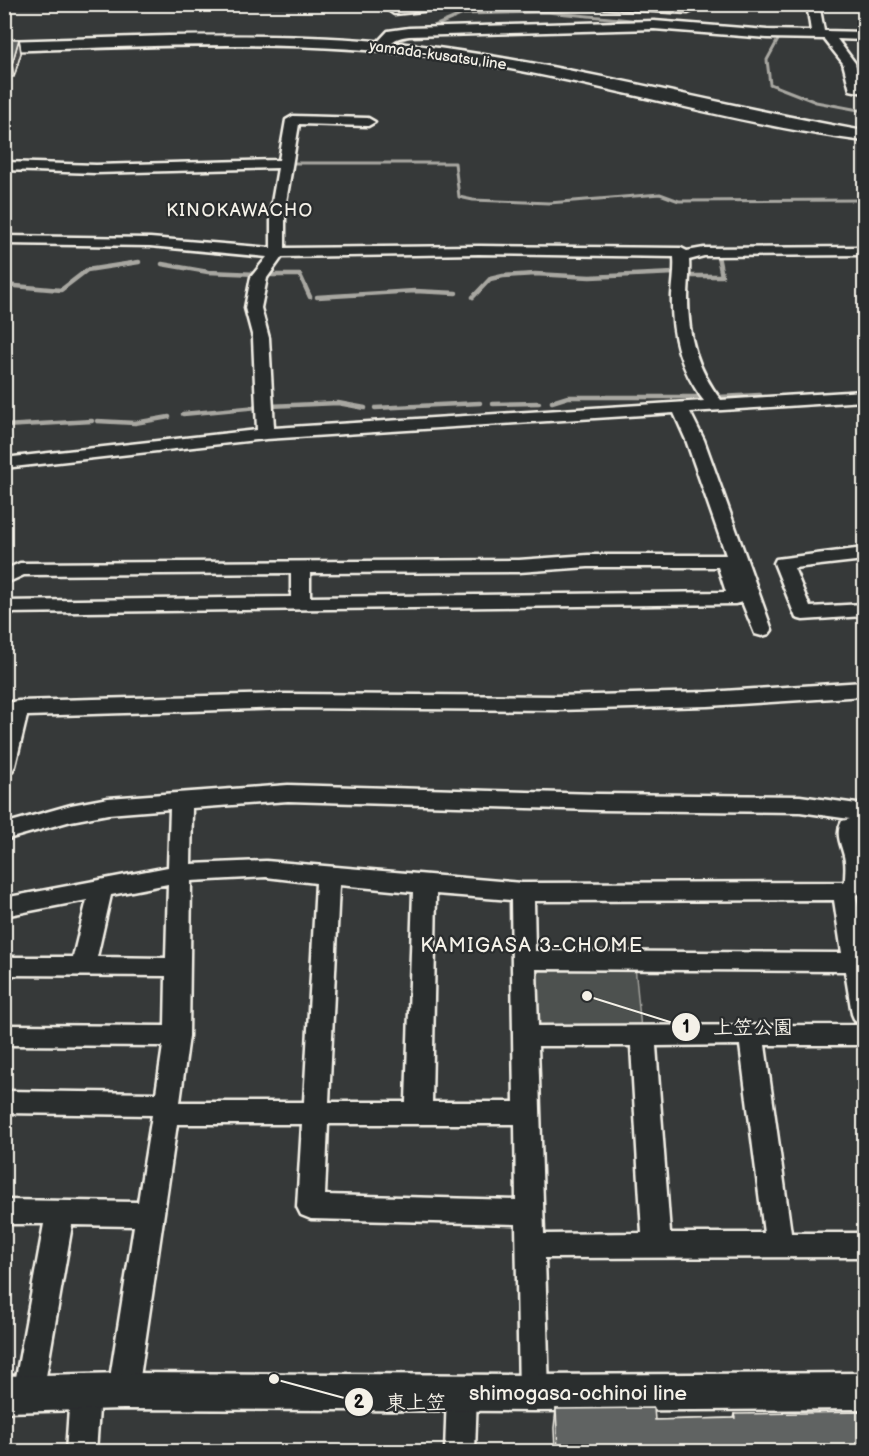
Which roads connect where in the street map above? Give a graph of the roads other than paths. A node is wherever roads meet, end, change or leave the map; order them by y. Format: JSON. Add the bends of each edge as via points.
{"nodes":[{"id":1,"x":452,"y":4,"type":"edge"},
{"id":2,"x":603,"y":4,"type":"edge"},
{"id":3,"x":691,"y":4,"type":"edge"},
{"id":4,"x":813,"y":4,"type":"edge"},
{"id":5,"x":394,"y":10,"type":"dead end"},
{"id":6,"x":822,"y":35,"type":"junction"},
{"id":7,"x":864,"y":36,"type":"edge"},
{"id":8,"x":4,"y":46,"type":"edge"},
{"id":9,"x":380,"y":46,"type":"junction"},
{"id":10,"x":864,"y":62,"type":"edge"},
{"id":11,"x":849,"y":63,"type":"junction"},
{"id":12,"x":864,"y":89,"type":"edge"},
{"id":13,"x":368,"y":122,"type":"dead end"},
{"id":14,"x":864,"y":135,"type":"edge"},
{"id":15,"x":286,"y":164,"type":"junction"},
{"id":16,"x":4,"y":166,"type":"edge"},
{"id":17,"x":4,"y":240,"type":"edge"},
{"id":18,"x":864,"y":251,"type":"edge"},
{"id":19,"x":278,"y":253,"type":"junction"},
{"id":20,"x":682,"y":257,"type":"junction"},
{"id":21,"x":864,"y":396,"type":"edge"},
{"id":22,"x":716,"y":405,"type":"junction"},
{"id":23,"x":680,"y":408,"type":"junction"},
{"id":24,"x":266,"y":434,"type":"junction"},
{"id":25,"x":4,"y":463,"type":"edge"},
{"id":26,"x":864,"y":554,"type":"edge"},
{"id":27,"x":732,"y":561,"type":"junction"},
{"id":28,"x":519,"y":566,"type":"junction"},
{"id":29,"x":301,"y":568,"type":"junction"},
{"id":30,"x":4,"y":578,"type":"edge"},
{"id":31,"x":78,"y":587,"type":"junction"},
{"id":32,"x":526,"y":600,"type":"junction"},
{"id":33,"x":300,"y":604,"type":"junction"},
{"id":34,"x":4,"y":607,"type":"edge"},
{"id":35,"x":864,"y":610,"type":"edge"},
{"id":36,"x":762,"y":630,"type":"dead end"},
{"id":37,"x":864,"y":689,"type":"edge"},
{"id":38,"x":12,"y":709,"type":"edge"},
{"id":39,"x":4,"y":766,"type":"edge"},
{"id":40,"x":181,"y":800,"type":"junction"},
{"id":41,"x":864,"y":813,"type":"edge"},
{"id":42,"x":864,"y":825,"type":"edge"},
{"id":43,"x":4,"y":832,"type":"edge"},
{"id":44,"x":180,"y":873,"type":"junction"},
{"id":45,"x":328,"y":876,"type":"junction"},
{"id":46,"x":425,"y":884,"type":"junction"},
{"id":47,"x":101,"y":889,"type":"junction"},
{"id":48,"x":844,"y":891,"type":"junction"},
{"id":49,"x":522,"y":892,"type":"junction"},
{"id":50,"x":4,"y":906,"type":"edge"},
{"id":51,"x":856,"y":915,"type":"edge"},
{"id":52,"x":524,"y":960,"type":"junction"},
{"id":53,"x":856,"y":962,"type":"junction"},
{"id":54,"x":4,"y":966,"type":"edge"},
{"id":55,"x":83,"y":966,"type":"junction"},
{"id":56,"x":178,"y":968,"type":"junction"},
{"id":57,"x":864,"y":1014,"type":"edge"},
{"id":58,"x":4,"y":1035,"type":"edge"},
{"id":59,"x":526,"y":1035,"type":"junction"},
{"id":60,"x":864,"y":1035,"type":"edge"},
{"id":61,"x":177,"y":1036,"type":"junction"},
{"id":62,"x":643,"y":1036,"type":"junction"},
{"id":63,"x":751,"y":1036,"type":"junction"},
{"id":64,"x":4,"y":1102,"type":"edge"},
{"id":65,"x":166,"y":1109,"type":"junction"},
{"id":66,"x":527,"y":1113,"type":"junction"},
{"id":67,"x":315,"y":1114,"type":"junction"},
{"id":68,"x":419,"y":1114,"type":"junction"},
{"id":69,"x":4,"y":1212,"type":"edge"},
{"id":70,"x":530,"y":1212,"type":"junction"},
{"id":71,"x":60,"y":1213,"type":"junction"},
{"id":72,"x":149,"y":1214,"type":"junction"},
{"id":73,"x":779,"y":1245,"type":"junction"},
{"id":74,"x":864,"y":1245,"type":"edge"},
{"id":75,"x":531,"y":1246,"type":"junction"},
{"id":76,"x":657,"y":1246,"type":"junction"},
{"id":77,"x":123,"y":1391,"type":"junction"},
{"id":78,"x":864,"y":1391,"type":"edge"},
{"id":79,"x":462,"y":1393,"type":"junction"},
{"id":80,"x":534,"y":1393,"type":"junction"},
{"id":81,"x":16,"y":1394,"type":"edge"},
{"id":82,"x":85,"y":1394,"type":"junction"},
{"id":83,"x":81,"y":1452,"type":"edge"},
{"id":84,"x":460,"y":1452,"type":"edge"}],
"edges":[{"from":1,"to":5,"type":"street"},
{"from":2,"to":3,"type":"street","via":[[688,9]]},
{"from":4,"to":6,"type":"street"},
{"from":6,"to":7,"type":"street"},
{"from":6,"to":9,"type":"street","via":[[654,25],[409,32],[392,34]]},
{"from":6,"to":11,"type":"street"},
{"from":8,"to":9,"type":"main road","name":"yamada-kusatsu line","via":[[218,39]]},
{"from":9,"to":14,"type":"main road","name":"yamada-kusatsu line","via":[[513,65]]},
{"from":10,"to":11,"type":"street"},
{"from":11,"to":12,"type":"street","via":[[855,87]]},
{"from":13,"to":15,"type":"street","via":[[292,120]]},
{"from":15,"to":16,"type":"street","via":[[96,169]]},
{"from":15,"to":19,"type":"street","via":[[278,208]]},
{"from":17,"to":19,"type":"street","via":[[150,242]]},
{"from":18,"to":20,"type":"street","via":[[704,252]]},
{"from":19,"to":20,"type":"street","via":[[479,250],[681,253]]},
{"from":19,"to":24,"type":"street","via":[[260,277],[253,308],[261,338]]},
{"from":20,"to":22,"type":"street","via":[[680,303],[688,364]]},
{"from":21,"to":22,"type":"street"},
{"from":22,"to":23,"type":"street"},
{"from":23,"to":24,"type":"street"},
{"from":23,"to":27,"type":"street","via":[[695,440]]},
{"from":24,"to":25,"type":"street"},
{"from":26,"to":35,"type":"street","via":[[783,563],[803,614]]},
{"from":27,"to":28,"type":"street","via":[[588,561]]},
{"from":27,"to":32,"type":"street","via":[[735,598]]},
{"from":27,"to":36,"type":"street"},
{"from":28,"to":29,"type":"street"},
{"from":28,"to":32,"type":"street"},
{"from":29,"to":31,"type":"street","via":[[240,567]]},
{"from":29,"to":33,"type":"street"},
{"from":30,"to":31,"type":"street","via":[[20,569]]},
{"from":31,"to":33,"type":"street"},
{"from":31,"to":34,"type":"street"},
{"from":32,"to":33,"type":"street"},
{"from":37,"to":38,"type":"street","via":[[557,703],[285,701]]},
{"from":38,"to":39,"type":"street"},
{"from":40,"to":41,"type":"street","via":[[300,794],[801,804]]},
{"from":40,"to":43,"type":"street","via":[[108,806]]},
{"from":40,"to":44,"type":"street"},
{"from":42,"to":48,"type":"street","via":[[850,827],[856,886]]},
{"from":44,"to":45,"type":"street","via":[[266,869]]},
{"from":44,"to":47,"type":"street"},
{"from":44,"to":56,"type":"street"},
{"from":45,"to":46,"type":"street"},
{"from":45,"to":67,"type":"street"},
{"from":46,"to":49,"type":"street"},
{"from":46,"to":68,"type":"street"},
{"from":47,"to":50,"type":"street"},
{"from":47,"to":55,"type":"street"},
{"from":48,"to":49,"type":"street"},
{"from":48,"to":51,"type":"street"},
{"from":49,"to":52,"type":"street"},
{"from":51,"to":53,"type":"street"},
{"from":52,"to":53,"type":"street"},
{"from":52,"to":59,"type":"street"},
{"from":53,"to":57,"type":"street"},
{"from":54,"to":55,"type":"street"},
{"from":55,"to":56,"type":"street"},
{"from":56,"to":61,"type":"street"},
{"from":58,"to":61,"type":"street"},
{"from":59,"to":62,"type":"street"},
{"from":59,"to":66,"type":"street"},
{"from":60,"to":63,"type":"street"},
{"from":61,"to":65,"type":"street"},
{"from":62,"to":63,"type":"street"},
{"from":62,"to":76,"type":"street"},
{"from":63,"to":73,"type":"street"},
{"from":64,"to":65,"type":"street"},
{"from":65,"to":67,"type":"street"},
{"from":65,"to":72,"type":"street"},
{"from":66,"to":68,"type":"street"},
{"from":66,"to":70,"type":"street"},
{"from":67,"to":68,"type":"street"},
{"from":67,"to":70,"type":"street","via":[[311,1207]]},
{"from":69,"to":71,"type":"street"},
{"from":70,"to":75,"type":"street"},
{"from":71,"to":72,"type":"street"},
{"from":71,"to":81,"type":"street"},
{"from":72,"to":77,"type":"street"},
{"from":73,"to":74,"type":"street"},
{"from":73,"to":76,"type":"street"},
{"from":75,"to":76,"type":"street"},
{"from":75,"to":80,"type":"street"},
{"from":77,"to":79,"type":"main road","name":"shimogasa-ochinoi line"},
{"from":77,"to":82,"type":"main road","name":"shimogasa-ochinoi line"},
{"from":78,"to":80,"type":"main road","name":"shimogasa-ochinoi line"},
{"from":79,"to":80,"type":"main road","name":"shimogasa-ochinoi line"},
{"from":79,"to":84,"type":"street"},
{"from":81,"to":82,"type":"main road","name":"shimogasa-ochinoi line"},
{"from":82,"to":83,"type":"street"}]}
